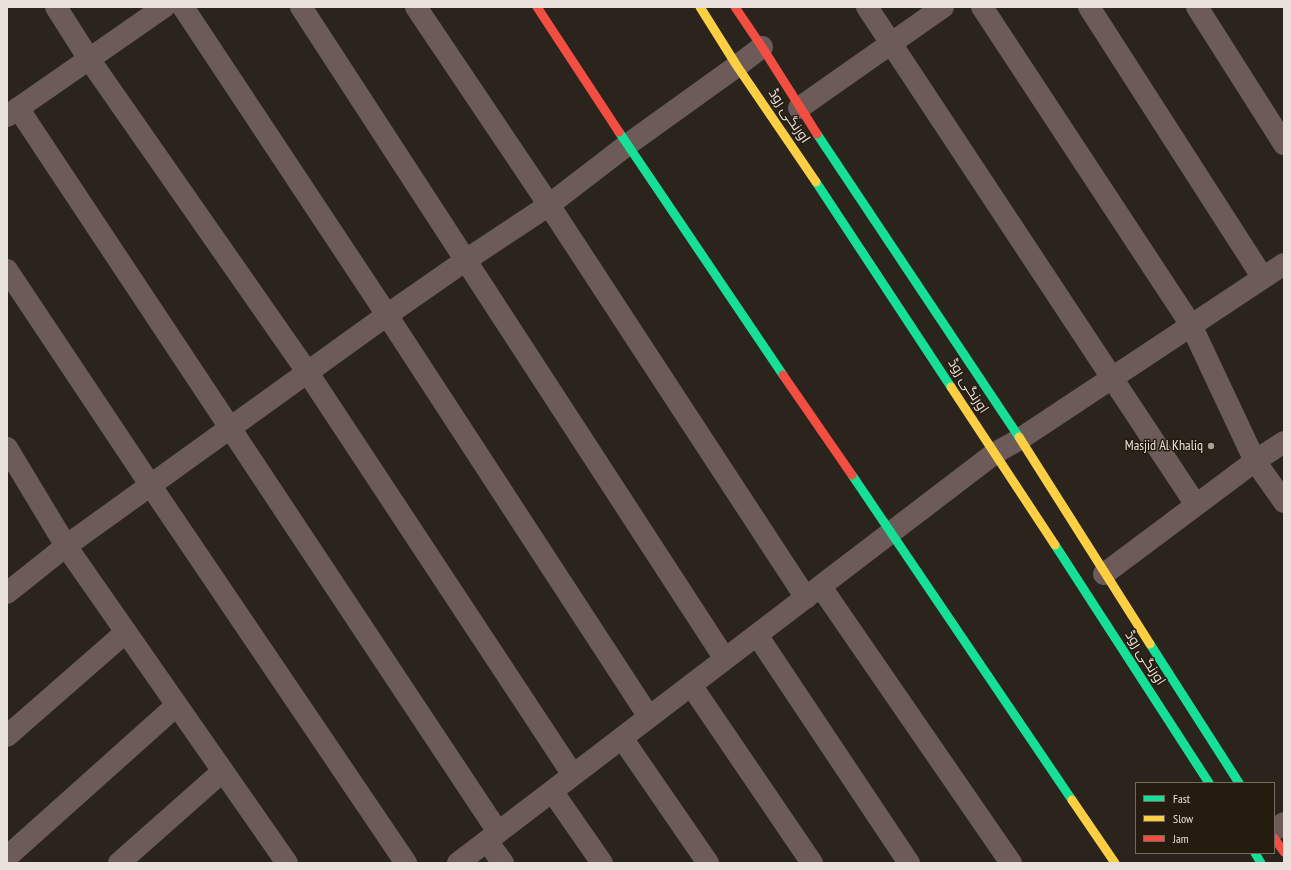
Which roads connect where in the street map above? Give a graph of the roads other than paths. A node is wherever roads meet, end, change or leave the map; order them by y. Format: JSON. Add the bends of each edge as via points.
{"nodes":[{"id":1,"x":56,"y":7,"type":"edge"},
{"id":2,"x":164,"y":7,"type":"edge"},
{"id":3,"x":183,"y":7,"type":"edge"},
{"id":4,"x":301,"y":7,"type":"edge"},
{"id":5,"x":416,"y":7,"type":"edge"},
{"id":6,"x":537,"y":7,"type":"edge"},
{"id":7,"x":700,"y":7,"type":"edge"},
{"id":8,"x":734,"y":7,"type":"edge"},
{"id":9,"x":867,"y":7,"type":"edge"},
{"id":10,"x":943,"y":7,"type":"edge"},
{"id":11,"x":982,"y":7,"type":"edge"},
{"id":12,"x":1089,"y":7,"type":"edge"},
{"id":13,"x":1197,"y":7,"type":"edge"},
{"id":14,"x":891,"y":43,"type":"junction"},
{"id":15,"x":762,"y":46,"type":"junction"},
{"id":16,"x":89,"y":59,"type":"junction"},
{"id":17,"x":737,"y":66,"type":"junction"},
{"id":18,"x":799,"y":108,"type":"junction"},
{"id":19,"x":13,"y":112,"type":"edge"},
{"id":20,"x":1284,"y":144,"type":"edge"},
{"id":21,"x":627,"y":145,"type":"junction"},
{"id":22,"x":549,"y":205,"type":"junction"},
{"id":23,"x":466,"y":260,"type":"junction"},
{"id":24,"x":1284,"y":264,"type":"edge"},
{"id":25,"x":7,"y":270,"type":"edge"},
{"id":26,"x":1263,"y":278,"type":"junction"},
{"id":27,"x":387,"y":315,"type":"junction"},
{"id":28,"x":1191,"y":326,"type":"junction"},
{"id":29,"x":308,"y":373,"type":"junction"},
{"id":30,"x":1112,"y":378,"type":"junction"},
{"id":31,"x":230,"y":429,"type":"junction"},
{"id":32,"x":1020,"y":439,"type":"junction"},
{"id":33,"x":1284,"y":442,"type":"edge"},
{"id":34,"x":7,"y":448,"type":"edge"},
{"id":35,"x":995,"y":453,"type":"junction"},
{"id":36,"x":1256,"y":461,"type":"junction"},
{"id":37,"x":13,"y":473,"type":"edge"},
{"id":38,"x":151,"y":486,"type":"junction"},
{"id":39,"x":1284,"y":502,"type":"edge"},
{"id":40,"x":1196,"y":505,"type":"junction"},
{"id":41,"x":890,"y":534,"type":"junction"},
{"id":42,"x":66,"y":546,"type":"junction"},
{"id":43,"x":1104,"y":574,"type":"junction"},
{"id":44,"x":814,"y":592,"type":"junction"},
{"id":45,"x":7,"y":593,"type":"edge"},
{"id":46,"x":126,"y":632,"type":"junction"},
{"id":47,"x":757,"y":635,"type":"junction"},
{"id":48,"x":725,"y":660,"type":"junction"},
{"id":49,"x":691,"y":685,"type":"junction"},
{"id":50,"x":177,"y":705,"type":"junction"},
{"id":51,"x":649,"y":718,"type":"junction"},
{"id":52,"x":7,"y":736,"type":"edge"},
{"id":53,"x":622,"y":738,"type":"junction"},
{"id":54,"x":223,"y":772,"type":"junction"},
{"id":55,"x":573,"y":775,"type":"junction"},
{"id":56,"x":1208,"y":782,"type":"edge"},
{"id":57,"x":1238,"y":782,"type":"edge"},
{"id":58,"x":552,"y":791,"type":"junction"},
{"id":59,"x":1284,"y":823,"type":"edge"},
{"id":60,"x":1275,"y":829,"type":"edge"},
{"id":61,"x":492,"y":837,"type":"junction"},
{"id":62,"x":1275,"y":839,"type":"edge"},
{"id":63,"x":1284,"y":852,"type":"edge"},
{"id":64,"x":1256,"y":854,"type":"edge"},
{"id":65,"x":7,"y":857,"type":"edge"},
{"id":66,"x":281,"y":860,"type":"edge"},
{"id":67,"x":119,"y":863,"type":"edge"},
{"id":68,"x":406,"y":863,"type":"edge"},
{"id":69,"x":458,"y":863,"type":"edge"},
{"id":70,"x":503,"y":863,"type":"edge"},
{"id":71,"x":602,"y":863,"type":"edge"},
{"id":72,"x":708,"y":863,"type":"edge"},
{"id":73,"x":812,"y":863,"type":"edge"},
{"id":74,"x":909,"y":863,"type":"edge"},
{"id":75,"x":1011,"y":863,"type":"edge"},
{"id":76,"x":1116,"y":863,"type":"edge"},
{"id":77,"x":1261,"y":863,"type":"edge"}],
"edges":[{"from":1,"to":16,"type":"street"},
{"from":2,"to":16,"type":"street"},
{"from":3,"to":27,"type":"street"},
{"from":4,"to":23,"type":"street"},
{"from":5,"to":22,"type":"street"},
{"from":6,"to":21,"type":"main road"},
{"from":7,"to":17,"type":"main road","name":"اورنگی روڈ"},
{"from":8,"to":15,"type":"main road","name":"اورنگی روڈ"},
{"from":9,"to":14,"type":"street"},
{"from":10,"to":14,"type":"street"},
{"from":11,"to":28,"type":"street"},
{"from":12,"to":26,"type":"street"},
{"from":13,"to":20,"type":"street"},
{"from":14,"to":18,"type":"street"},
{"from":14,"to":30,"type":"street"},
{"from":15,"to":17,"type":"street"},
{"from":15,"to":18,"type":"main road","name":"اورنگی روڈ"},
{"from":16,"to":19,"type":"street"},
{"from":16,"to":29,"type":"street"},
{"from":17,"to":21,"type":"street"},
{"from":17,"to":35,"type":"main road","name":"اورنگی روڈ"},
{"from":18,"to":32,"type":"main road","name":"اورنگی روڈ"},
{"from":19,"to":31,"type":"street"},
{"from":21,"to":22,"type":"street"},
{"from":21,"to":41,"type":"main road"},
{"from":22,"to":23,"type":"street"},
{"from":22,"to":44,"type":"street"},
{"from":23,"to":27,"type":"street"},
{"from":23,"to":48,"type":"street"},
{"from":24,"to":26,"type":"street"},
{"from":25,"to":38,"type":"street"},
{"from":26,"to":28,"type":"street"},
{"from":27,"to":29,"type":"street"},
{"from":27,"to":51,"type":"street"},
{"from":28,"to":30,"type":"street"},
{"from":28,"to":36,"type":"street"},
{"from":29,"to":31,"type":"street"},
{"from":29,"to":55,"type":"street"},
{"from":30,"to":32,"type":"street"},
{"from":30,"to":40,"type":"street"},
{"from":31,"to":38,"type":"street"},
{"from":31,"to":61,"type":"street"},
{"from":32,"to":35,"type":"street"},
{"from":32,"to":43,"type":"main road","name":"اورنگی روڈ"},
{"from":33,"to":36,"type":"street"},
{"from":34,"to":37,"type":"street"},
{"from":35,"to":41,"type":"street"},
{"from":35,"to":56,"type":"main road","name":"اورنگی روڈ"},
{"from":36,"to":39,"type":"street"},
{"from":36,"to":40,"type":"street"},
{"from":37,"to":42,"type":"street"},
{"from":38,"to":42,"type":"street"},
{"from":38,"to":68,"type":"street"},
{"from":40,"to":43,"type":"street"},
{"from":41,"to":44,"type":"street"},
{"from":41,"to":76,"type":"main road"},
{"from":42,"to":45,"type":"street"},
{"from":42,"to":46,"type":"street"},
{"from":43,"to":57,"type":"main road","name":"اورنگی روڈ"},
{"from":44,"to":47,"type":"street"},
{"from":44,"to":75,"type":"street"},
{"from":46,"to":50,"type":"street"},
{"from":46,"to":52,"type":"street"},
{"from":47,"to":48,"type":"street"},
{"from":47,"to":74,"type":"street"},
{"from":48,"to":49,"type":"street"},
{"from":49,"to":51,"type":"street"},
{"from":49,"to":73,"type":"street"},
{"from":50,"to":54,"type":"street"},
{"from":50,"to":65,"type":"street"},
{"from":51,"to":53,"type":"street"},
{"from":53,"to":55,"type":"street"},
{"from":53,"to":72,"type":"street"},
{"from":54,"to":66,"type":"street"},
{"from":54,"to":67,"type":"street"},
{"from":55,"to":58,"type":"street"},
{"from":58,"to":61,"type":"street"},
{"from":58,"to":71,"type":"street"},
{"from":59,"to":60,"type":"street"},
{"from":61,"to":69,"type":"street"},
{"from":61,"to":70,"type":"street"},
{"from":62,"to":63,"type":"main road"},
{"from":64,"to":77,"type":"main road"}]}
